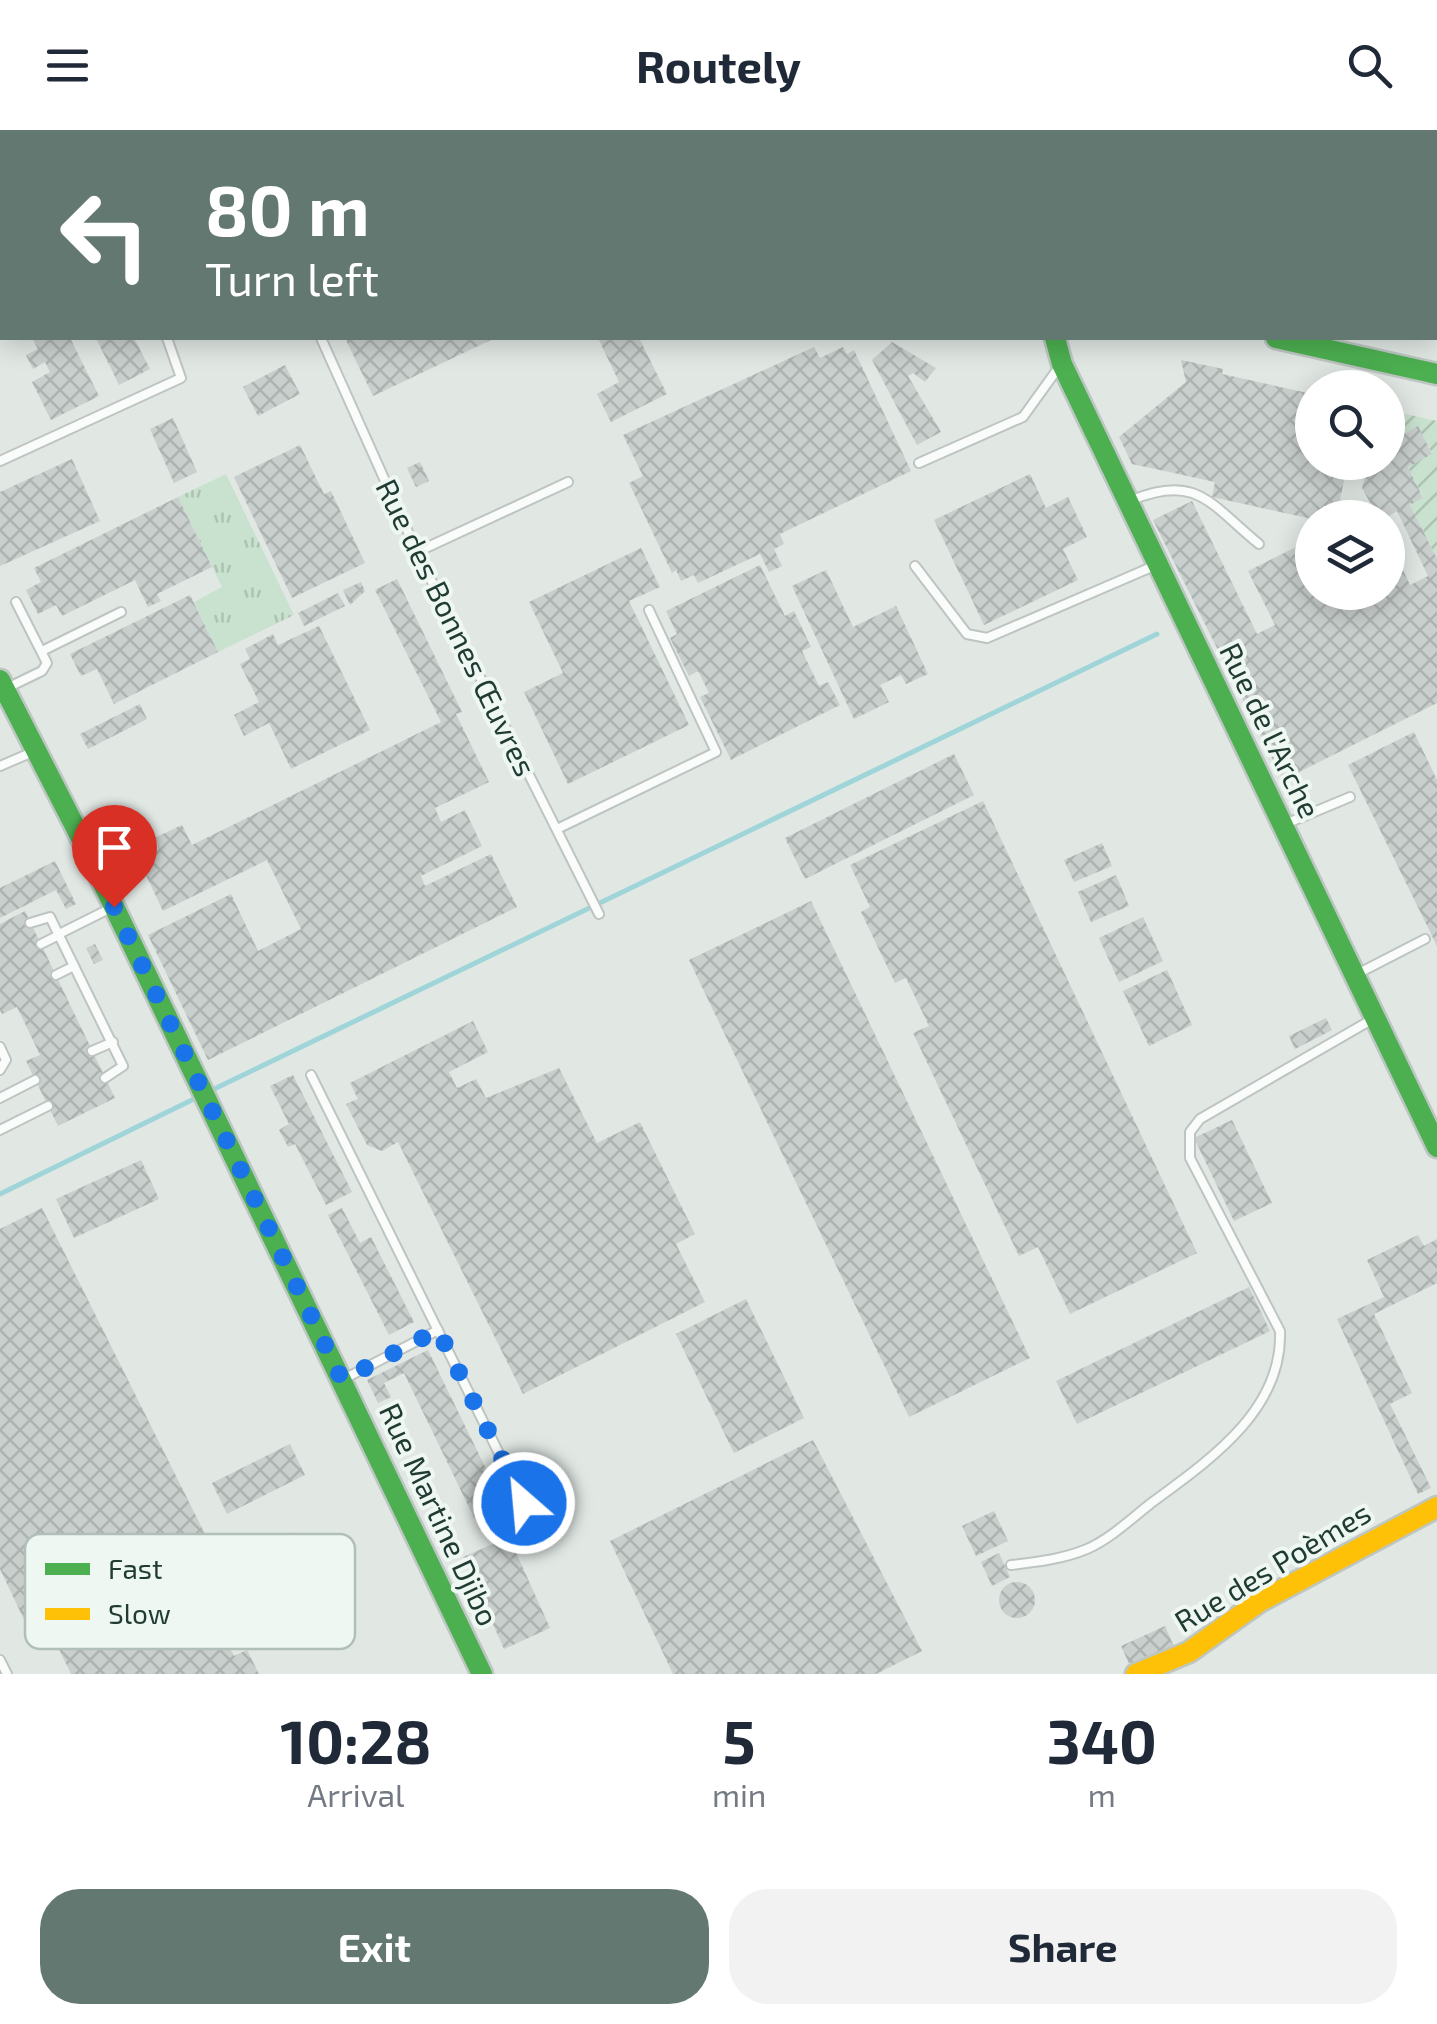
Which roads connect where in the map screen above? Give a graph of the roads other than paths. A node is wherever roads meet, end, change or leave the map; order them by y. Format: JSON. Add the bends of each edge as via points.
{"nodes":[{"id":1,"x":168,"y":340,"type":"edge"},
{"id":2,"x":322,"y":340,"type":"edge"},
{"id":3,"x":1055,"y":340,"type":"edge"},
{"id":4,"x":1285,"y":340,"type":"edge"},
{"id":5,"x":1062,"y":364,"type":"junction"},
{"id":6,"x":1437,"y":374,"type":"edge"},
{"id":7,"x":0,"y":461,"type":"edge"},
{"id":8,"x":920,"y":462,"type":"dead end"},
{"id":9,"x":568,"y":482,"type":"dead end"},
{"id":10,"x":1128,"y":502,"type":"junction"},
{"id":11,"x":1258,"y":544,"type":"dead end"},
{"id":12,"x":417,"y":552,"type":"junction"},
{"id":13,"x":1158,"y":564,"type":"junction"},
{"id":14,"x":915,"y":566,"type":"dead end"},
{"id":15,"x":16,"y":602,"type":"dead end"},
{"id":16,"x":649,"y":610,"type":"dead end"},
{"id":17,"x":121,"y":612,"type":"dead end"},
{"id":18,"x":42,"y":651,"type":"junction"},
{"id":19,"x":2,"y":685,"type":"edge"},
{"id":20,"x":35,"y":751,"type":"junction"},
{"id":21,"x":0,"y":766,"type":"edge"},
{"id":22,"x":1350,"y":798,"type":"dead end"},
{"id":23,"x":1283,"y":826,"type":"junction"},
{"id":24,"x":557,"y":829,"type":"junction"},
{"id":25,"x":114,"y":907,"type":"junction"},
{"id":26,"x":600,"y":914,"type":"dead end"},
{"id":27,"x":30,"y":922,"type":"dead end"},
{"id":28,"x":59,"y":934,"type":"junction"},
{"id":29,"x":1425,"y":939,"type":"dead end"},
{"id":30,"x":41,"y":944,"type":"dead end"},
{"id":31,"x":74,"y":966,"type":"junction"},
{"id":32,"x":56,"y":975,"type":"dead end"},
{"id":33,"x":1355,"y":975,"type":"junction"},
{"id":34,"x":1376,"y":1018,"type":"junction"},
{"id":35,"x":113,"y":1042,"type":"junction"},
{"id":36,"x":0,"y":1047,"type":"edge"},
{"id":37,"x":92,"y":1052,"type":"dead end"},
{"id":38,"x":0,"y":1070,"type":"edge"},
{"id":39,"x":311,"y":1076,"type":"dead end"},
{"id":40,"x":105,"y":1078,"type":"dead end"},
{"id":41,"x":36,"y":1080,"type":"dead end"},
{"id":42,"x":0,"y":1098,"type":"edge"},
{"id":43,"x":48,"y":1106,"type":"dead end"},
{"id":44,"x":0,"y":1130,"type":"edge"},
{"id":45,"x":1437,"y":1146,"type":"edge"},
{"id":46,"x":438,"y":1330,"type":"junction"},
{"id":47,"x":342,"y":1380,"type":"junction"},
{"id":48,"x":1437,"y":1507,"type":"edge"},
{"id":49,"x":541,"y":1538,"type":"dead end"},
{"id":50,"x":1011,"y":1565,"type":"dead end"},
{"id":51,"x":0,"y":1660,"type":"edge"},
{"id":52,"x":7,"y":1674,"type":"edge"},
{"id":53,"x":482,"y":1674,"type":"edge"},
{"id":54,"x":1136,"y":1674,"type":"edge"}],
"edges":[{"from":1,"to":7,"type":"lane","via":[[178,380]]},
{"from":2,"to":12,"type":"lane","name":"Rue des Bonnes Œuvres"},
{"from":3,"to":5,"type":"street","name":"Rue de l'Arche"},
{"from":4,"to":6,"type":"street"},
{"from":5,"to":8,"type":"lane","via":[[1023,417]]},
{"from":5,"to":10,"type":"street","name":"Rue de l'Arche"},
{"from":9,"to":12,"type":"lane"},
{"from":10,"to":11,"type":"lane","via":[[1166,488],[1190,490]]},
{"from":10,"to":13,"type":"street","name":"Rue de l'Arche"},
{"from":12,"to":24,"type":"lane","name":"Rue des Bonnes Œuvres"},
{"from":13,"to":14,"type":"lane","via":[[987,638],[967,634]]},
{"from":13,"to":23,"type":"street","name":"Rue de l'Arche"},
{"from":15,"to":18,"type":"lane"},
{"from":16,"to":24,"type":"lane","via":[[716,752]]},
{"from":17,"to":18,"type":"lane"},
{"from":18,"to":19,"type":"lane","via":[[46,668]]},
{"from":19,"to":20,"type":"street","name":"Rue Martine Djibo"},
{"from":20,"to":21,"type":"lane"},
{"from":20,"to":25,"type":"street","name":"Rue Martine Djibo"},
{"from":22,"to":23,"type":"lane"},
{"from":23,"to":33,"type":"street","name":"Rue de l'Arche"},
{"from":24,"to":26,"type":"lane","name":"Rue des Bonnes Œuvres"},
{"from":25,"to":28,"type":"lane"},
{"from":25,"to":47,"type":"street","name":"Rue Martine Djibo"},
{"from":27,"to":28,"type":"lane","via":[[48,915]]},
{"from":28,"to":30,"type":"lane"},
{"from":28,"to":31,"type":"lane"},
{"from":29,"to":33,"type":"lane"},
{"from":31,"to":32,"type":"lane"},
{"from":31,"to":35,"type":"lane"},
{"from":33,"to":34,"type":"street","name":"Rue de l'Arche"},
{"from":34,"to":45,"type":"street","name":"Rue de l'Arche"},
{"from":34,"to":50,"type":"lane","via":[[1200,1119],[1190,1132],[1190,1158],[1280,1331],[1280,1356],[1258,1404],[1222,1450],[1090,1548]]},
{"from":35,"to":37,"type":"lane"},
{"from":35,"to":40,"type":"lane","via":[[123,1066]]},
{"from":36,"to":38,"type":"lane","via":[[6,1060]]},
{"from":39,"to":46,"type":"lane"},
{"from":41,"to":42,"type":"lane"},
{"from":43,"to":44,"type":"lane"},
{"from":46,"to":47,"type":"lane"},
{"from":46,"to":49,"type":"lane"},
{"from":47,"to":53,"type":"street","name":"Rue Martine Djibo"},
{"from":48,"to":54,"type":"street","name":"Rue des Poèmes","via":[[1259,1602],[1189,1652]]},
{"from":51,"to":52,"type":"lane"}]}
